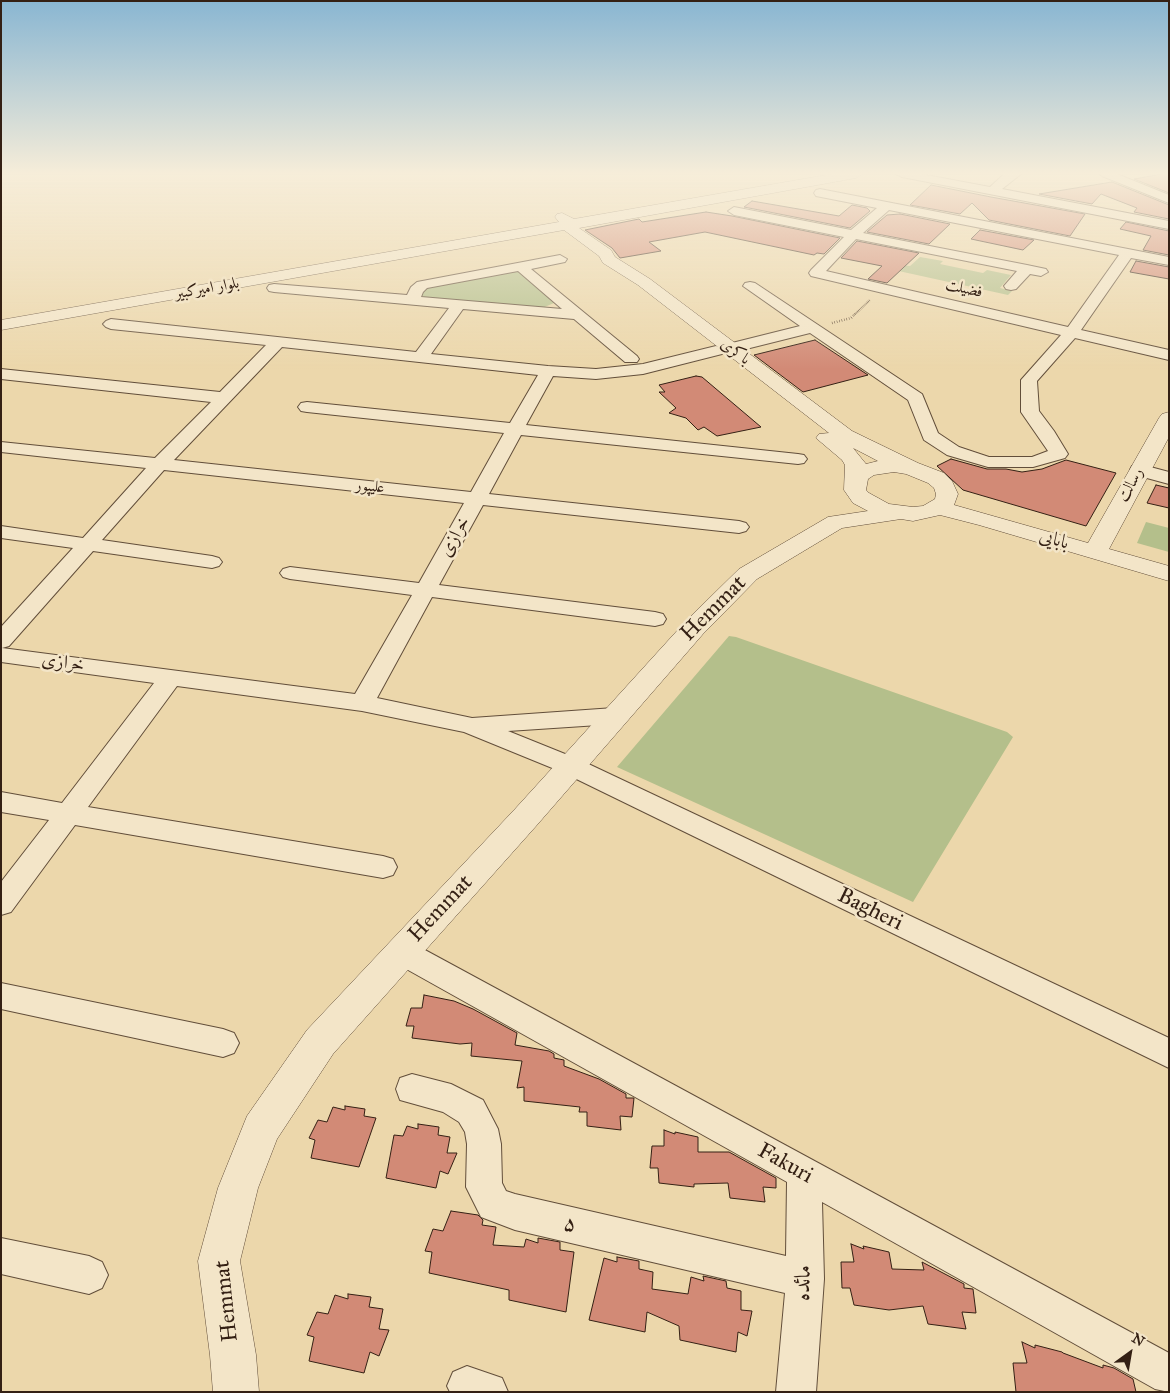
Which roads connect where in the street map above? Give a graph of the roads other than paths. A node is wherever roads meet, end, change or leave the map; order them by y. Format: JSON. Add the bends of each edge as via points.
{"nodes":[{"id":1,"x":460,"y":239,"type":"edge"},
{"id":2,"x":468,"y":239,"type":"edge"},
{"id":3,"x":585,"y":239,"type":"edge"},
{"id":4,"x":850,"y":239,"type":"edge"},
{"id":5,"x":864,"y":239,"type":"edge"},
{"id":6,"x":1056,"y":239,"type":"edge"},
{"id":7,"x":1127,"y":253,"type":"junction"},
{"id":8,"x":560,"y":260,"type":"dead end"},
{"id":9,"x":1169,"y":261,"type":"edge"},
{"id":10,"x":521,"y":267,"type":"junction"},
{"id":11,"x":1027,"y":269,"type":"junction"},
{"id":12,"x":1042,"y":272,"type":"dead end"},
{"id":13,"x":422,"y":285,"type":"junction"},
{"id":14,"x":750,"y":286,"type":"dead end"},
{"id":15,"x":1011,"y":286,"type":"dead end"},
{"id":16,"x":274,"y":288,"type":"dead end"},
{"id":17,"x":351,"y":295,"type":"junction"},
{"id":18,"x":413,"y":301,"type":"junction"},
{"id":19,"x":459,"y":305,"type":"junction"},
{"id":20,"x":578,"y":315,"type":"junction"},
{"id":21,"x":1,"y":316,"type":"edge"},
{"id":22,"x":111,"y":324,"type":"dead end"},
{"id":23,"x":1,"y":325,"type":"edge"},
{"id":24,"x":812,"y":328,"type":"junction"},
{"id":25,"x":1072,"y":332,"type":"junction"},
{"id":26,"x":278,"y":342,"type":"junction"},
{"id":27,"x":723,"y":349,"type":"junction"},
{"id":28,"x":1169,"y":355,"type":"edge"},
{"id":29,"x":420,"y":357,"type":"junction"},
{"id":30,"x":631,"y":359,"type":"dead end"},
{"id":31,"x":548,"y":371,"type":"junction"},
{"id":32,"x":1,"y":374,"type":"edge"},
{"id":33,"x":224,"y":398,"type":"junction"},
{"id":34,"x":307,"y":407,"type":"dead end"},
{"id":35,"x":1169,"y":418,"type":"edge"},
{"id":36,"x":515,"y":429,"type":"junction"},
{"id":37,"x":1,"y":447,"type":"edge"},
{"id":38,"x":798,"y":459,"type":"dead end"},
{"id":39,"x":160,"y":464,"type":"junction"},
{"id":40,"x":910,"y":468,"type":"junction"},
{"id":41,"x":1139,"y":470,"type":"junction"},
{"id":42,"x":1169,"y":478,"type":"edge"},
{"id":43,"x":855,"y":486,"type":"junction"},
{"id":44,"x":476,"y":499,"type":"junction"},
{"id":45,"x":943,"y":501,"type":"junction"},
{"id":46,"x":898,"y":514,"type":"junction"},
{"id":47,"x":836,"y":522,"type":"junction"},
{"id":48,"x":739,"y":527,"type":"dead end"},
{"id":49,"x":1,"y":532,"type":"edge"},
{"id":50,"x":88,"y":544,"type":"junction"},
{"id":51,"x":1098,"y":546,"type":"junction"},
{"id":52,"x":1169,"y":559,"type":"edge"},
{"id":53,"x":212,"y":562,"type":"dead end"},
{"id":54,"x":290,"y":573,"type":"dead end"},
{"id":55,"x":1169,"y":574,"type":"edge"},
{"id":56,"x":426,"y":588,"type":"junction"},
{"id":57,"x":655,"y":618,"type":"dead end"},
{"id":58,"x":1,"y":641,"type":"edge"},
{"id":59,"x":1,"y":655,"type":"edge"},
{"id":60,"x":171,"y":677,"type":"junction"},
{"id":61,"x":362,"y":703,"type":"junction"},
{"id":62,"x":614,"y":716,"type":"junction"},
{"id":63,"x":470,"y":725,"type":"junction"},
{"id":64,"x":571,"y":766,"type":"junction"},
{"id":65,"x":1,"y":802,"type":"edge"},
{"id":66,"x":68,"y":814,"type":"junction"},
{"id":67,"x":384,"y":867,"type":"dead end"},
{"id":68,"x":1,"y":904,"type":"edge"},
{"id":69,"x":402,"y":952,"type":"junction"},
{"id":70,"x":1,"y":996,"type":"edge"},
{"id":71,"x":223,"y":1043,"type":"dead end"},
{"id":72,"x":1169,"y":1054,"type":"edge"},
{"id":73,"x":412,"y":1089,"type":"dead end"},
{"id":74,"x":804,"y":1175,"type":"junction"},
{"id":75,"x":1,"y":1256,"type":"edge"},
{"id":76,"x":89,"y":1275,"type":"dead end"},
{"id":77,"x":805,"y":1279,"type":"junction"},
{"id":78,"x":1169,"y":1375,"type":"edge"},
{"id":79,"x":236,"y":1392,"type":"edge"},
{"id":80,"x":796,"y":1392,"type":"edge"}],
"edges":[{"from":1,"to":21,"type":"street","name":"بلوار امیرکبیر"},
{"from":2,"to":23,"type":"street","name":"بلوار امیرکبیر"},
{"from":3,"to":27,"type":"street","name":"باکری","via":[[605,253],[609,260],[644,282]]},
{"from":4,"to":25,"type":"street","name":"فضیلت","via":[[816,273]]},
{"from":5,"to":11,"type":"street","via":[[917,253]]},
{"from":6,"to":7,"type":"street"},
{"from":7,"to":9,"type":"street"},
{"from":7,"to":25,"type":"street"},
{"from":8,"to":10,"type":"street"},
{"from":10,"to":13,"type":"street"},
{"from":10,"to":20,"type":"street"},
{"from":11,"to":12,"type":"street"},
{"from":11,"to":15,"type":"street"},
{"from":13,"to":17,"type":"street"},
{"from":13,"to":18,"type":"street","via":[[416,290]]},
{"from":14,"to":24,"type":"street"},
{"from":16,"to":17,"type":"street"},
{"from":17,"to":18,"type":"street"},
{"from":18,"to":19,"type":"street"},
{"from":19,"to":20,"type":"street"},
{"from":19,"to":29,"type":"street"},
{"from":20,"to":30,"type":"street"},
{"from":22,"to":26,"type":"street"},
{"from":24,"to":25,"type":"street","via":[[916,398],[930,436],[953,451],[988,462],[1033,462],[1060,454],[1030,412],[1029,380]]},
{"from":24,"to":27,"type":"street"},
{"from":25,"to":28,"type":"street","name":"فضیلت"},
{"from":26,"to":29,"type":"street"},
{"from":26,"to":33,"type":"street"},
{"from":27,"to":31,"type":"street","via":[[643,369],[596,374]]},
{"from":27,"to":40,"type":"street","name":"باکری","via":[[845,435]]},
{"from":27,"to":43,"type":"street","name":"باکری","via":[[850,456],[856,465]]},
{"from":29,"to":31,"type":"street"},
{"from":31,"to":36,"type":"street","name":"خرازی"},
{"from":32,"to":33,"type":"street"},
{"from":33,"to":39,"type":"street"},
{"from":34,"to":36,"type":"street"},
{"from":35,"to":41,"type":"street","name":"رسالت"},
{"from":36,"to":38,"type":"street"},
{"from":36,"to":44,"type":"street","name":"خرازی"},
{"from":37,"to":39,"type":"street","name":"علیپور"},
{"from":39,"to":44,"type":"street","name":"علیپور"},
{"from":39,"to":50,"type":"street"},
{"from":40,"to":43,"type":"street","via":[[880,466],[859,475]]},
{"from":40,"to":45,"type":"street","via":[[936,478],[944,486]]},
{"from":41,"to":42,"type":"street"},
{"from":41,"to":51,"type":"street","name":"رسالت"},
{"from":43,"to":46,"type":"street","via":[[861,498],[870,505]]},
{"from":43,"to":47,"type":"street","via":[[850,503]]},
{"from":44,"to":48,"type":"street","name":"علیپور"},
{"from":44,"to":56,"type":"street","name":"خرازی"},
{"from":45,"to":46,"type":"street","via":[[927,512]]},
{"from":45,"to":51,"type":"street","name":"بابایی"},
{"from":46,"to":47,"type":"street"},
{"from":47,"to":62,"type":"street","name":"Hemmat","via":[[748,574]]},
{"from":49,"to":50,"type":"street"},
{"from":50,"to":53,"type":"street"},
{"from":50,"to":58,"type":"street"},
{"from":51,"to":52,"type":"street","name":"بابایی"},
{"from":51,"to":55,"type":"street","name":"بابایی"},
{"from":54,"to":56,"type":"street"},
{"from":56,"to":57,"type":"street"},
{"from":56,"to":61,"type":"street","name":"خرازی"},
{"from":59,"to":60,"type":"street","name":"خرازی"},
{"from":60,"to":61,"type":"street","name":"خرازی"},
{"from":60,"to":66,"type":"street"},
{"from":61,"to":63,"type":"street","name":"خرازی"},
{"from":62,"to":63,"type":"street"},
{"from":62,"to":64,"type":"street","name":"Hemmat"},
{"from":63,"to":64,"type":"street","name":"خرازی"},
{"from":64,"to":69,"type":"street","name":"Hemmat"},
{"from":64,"to":72,"type":"street","name":"Bagheri"},
{"from":65,"to":66,"type":"street"},
{"from":66,"to":67,"type":"street"},
{"from":66,"to":68,"type":"street"},
{"from":69,"to":74,"type":"street","name":"Fakuri"},
{"from":69,"to":79,"type":"street","name":"Hemmat","via":[[320,1042],[261,1129],[238,1188],[219,1261],[234,1355]]},
{"from":70,"to":71,"type":"street"},
{"from":73,"to":77,"type":"street","name":"۵","via":[[451,1098],[471,1110],[481,1129],[484,1144],[484,1187],[494,1204],[515,1212]]},
{"from":74,"to":77,"type":"street","name":"مائده"},
{"from":74,"to":78,"type":"street","name":"Fakuri"},
{"from":75,"to":76,"type":"street"},
{"from":77,"to":80,"type":"street","name":"مائده"}]}
